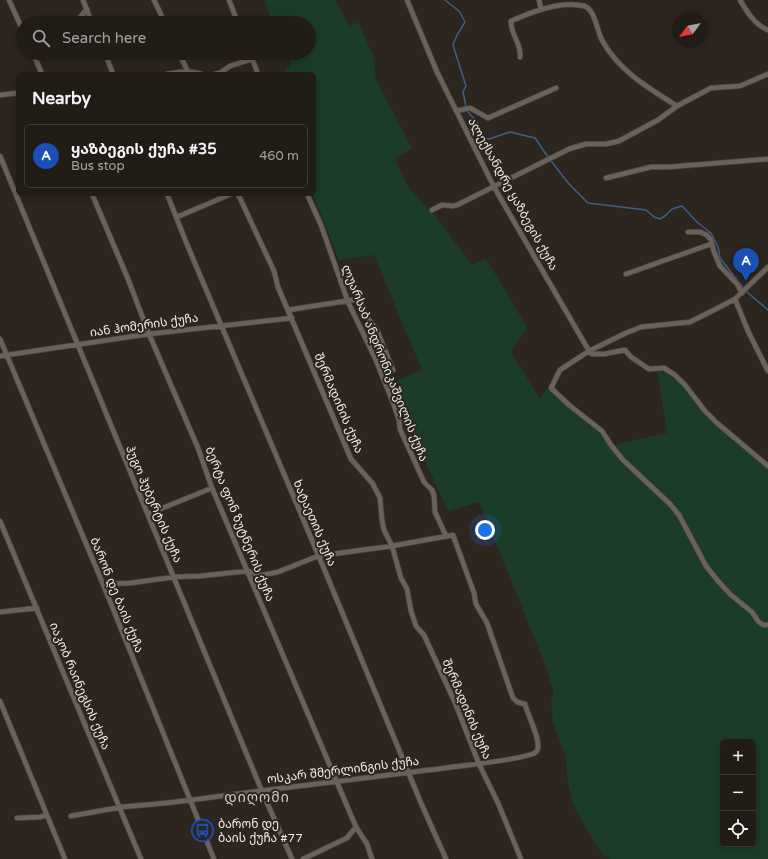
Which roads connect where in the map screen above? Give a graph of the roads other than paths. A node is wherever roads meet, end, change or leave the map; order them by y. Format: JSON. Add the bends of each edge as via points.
{"nodes":[{"id":1,"x":9,"y":0,"type":"edge"},
{"id":2,"x":83,"y":0,"type":"edge"},
{"id":3,"x":154,"y":0,"type":"edge"},
{"id":4,"x":229,"y":0,"type":"edge"},
{"id":5,"x":407,"y":0,"type":"edge"},
{"id":6,"x":539,"y":0,"type":"edge"},
{"id":7,"x":740,"y":0,"type":"edge"},
{"id":8,"x":87,"y":9,"type":"junction"},
{"id":9,"x":541,"y":9,"type":"junction"},
{"id":10,"x":16,"y":16,"type":"edge"},
{"id":11,"x":81,"y":16,"type":"edge"},
{"id":12,"x":90,"y":16,"type":"edge"},
{"id":13,"x":162,"y":16,"type":"edge"},
{"id":14,"x":235,"y":16,"type":"edge"},
{"id":15,"x":768,"y":30,"type":"edge"},
{"id":16,"x":520,"y":57,"type":"dead end"},
{"id":17,"x":36,"y":60,"type":"edge"},
{"id":18,"x":107,"y":60,"type":"edge"},
{"id":19,"x":182,"y":60,"type":"edge"},
{"id":20,"x":249,"y":60,"type":"edge"},
{"id":21,"x":252,"y":60,"type":"edge"},
{"id":22,"x":41,"y":72,"type":"edge"},
{"id":23,"x":112,"y":72,"type":"edge"},
{"id":24,"x":188,"y":72,"type":"edge"},
{"id":25,"x":221,"y":72,"type":"edge"},
{"id":26,"x":257,"y":72,"type":"edge"},
{"id":27,"x":768,"y":74,"type":"edge"},
{"id":28,"x":556,"y":88,"type":"dead end"},
{"id":29,"x":16,"y":93,"type":"edge"},
{"id":30,"x":0,"y":95,"type":"edge"},
{"id":31,"x":677,"y":106,"type":"junction"},
{"id":32,"x":458,"y":110,"type":"junction"},
{"id":33,"x":0,"y":156,"type":"edge"},
{"id":34,"x":768,"y":159,"type":"edge"},
{"id":35,"x":606,"y":178,"type":"dead end"},
{"id":36,"x":494,"y":187,"type":"junction"},
{"id":37,"x":16,"y":195,"type":"edge"},
{"id":38,"x":17,"y":196,"type":"edge"},
{"id":39,"x":93,"y":196,"type":"edge"},
{"id":40,"x":168,"y":196,"type":"edge"},
{"id":41,"x":226,"y":196,"type":"edge"},
{"id":42,"x":239,"y":196,"type":"edge"},
{"id":43,"x":308,"y":196,"type":"edge"},
{"id":44,"x":432,"y":210,"type":"dead end"},
{"id":45,"x":177,"y":217,"type":"junction"},
{"id":46,"x":688,"y":232,"type":"dead end"},
{"id":47,"x":711,"y":244,"type":"junction"},
{"id":48,"x":768,"y":267,"type":"edge"},
{"id":49,"x":349,"y":274,"type":"dead end"},
{"id":50,"x":626,"y":274,"type":"dead end"},
{"id":51,"x":742,"y":293,"type":"junction"},
{"id":52,"x":359,"y":299,"type":"junction"},
{"id":53,"x":735,"y":299,"type":"junction"},
{"id":54,"x":348,"y":302,"type":"junction"},
{"id":55,"x":288,"y":310,"type":"junction"},
{"id":56,"x":292,"y":318,"type":"junction"},
{"id":57,"x":221,"y":325,"type":"junction"},
{"id":58,"x":149,"y":334,"type":"junction"},
{"id":59,"x":0,"y":339,"type":"edge"},
{"id":60,"x":78,"y":344,"type":"junction"},
{"id":61,"x":589,"y":351,"type":"junction"},
{"id":62,"x":0,"y":356,"type":"edge"},
{"id":63,"x":7,"y":356,"type":"junction"},
{"id":64,"x":393,"y":370,"type":"dead end"},
{"id":65,"x":768,"y":371,"type":"edge"},
{"id":66,"x":768,"y":466,"type":"edge"},
{"id":67,"x":212,"y":488,"type":"junction"},
{"id":68,"x":148,"y":514,"type":"junction"},
{"id":69,"x":0,"y":521,"type":"edge"},
{"id":70,"x":446,"y":536,"type":"junction"},
{"id":71,"x":392,"y":546,"type":"junction"},
{"id":72,"x":318,"y":556,"type":"junction"},
{"id":73,"x":248,"y":571,"type":"junction"},
{"id":74,"x":174,"y":576,"type":"junction"},
{"id":75,"x":102,"y":584,"type":"junction"},
{"id":76,"x":37,"y":608,"type":"junction"},
{"id":77,"x":0,"y":612,"type":"edge"},
{"id":78,"x":768,"y":625,"type":"edge"},
{"id":79,"x":0,"y":700,"type":"edge"},
{"id":80,"x":479,"y":764,"type":"junction"},
{"id":81,"x":408,"y":772,"type":"junction"},
{"id":82,"x":337,"y":780,"type":"junction"},
{"id":83,"x":261,"y":789,"type":"junction"},
{"id":84,"x":190,"y":800,"type":"junction"},
{"id":85,"x":120,"y":808,"type":"junction"},
{"id":86,"x":47,"y":815,"type":"junction"},
{"id":87,"x":71,"y":816,"type":"dead end"},
{"id":88,"x":18,"y":818,"type":"dead end"},
{"id":89,"x":356,"y":827,"type":"junction"},
{"id":90,"x":65,"y":859,"type":"edge"},
{"id":91,"x":141,"y":859,"type":"edge"},
{"id":92,"x":214,"y":859,"type":"edge"},
{"id":93,"x":292,"y":859,"type":"edge"},
{"id":94,"x":303,"y":859,"type":"edge"},
{"id":95,"x":372,"y":859,"type":"edge"},
{"id":96,"x":446,"y":859,"type":"edge"},
{"id":97,"x":521,"y":859,"type":"edge"}],
"edges":[{"from":1,"to":10,"type":"street"},
{"from":2,"to":8,"type":"street"},
{"from":3,"to":13,"type":"street"},
{"from":4,"to":14,"type":"street"},
{"from":5,"to":32,"type":"street","name":"ალექსანდრე ყაზბეგის ქუჩა","via":[[437,72]]},
{"from":6,"to":9,"type":"street"},
{"from":7,"to":15,"type":"street","via":[[756,22]]},
{"from":8,"to":11,"type":"street"},
{"from":8,"to":12,"type":"street"},
{"from":9,"to":16,"type":"street","via":[[511,21],[521,50]]},
{"from":9,"to":31,"type":"street","via":[[572,4],[590,9],[602,40],[626,70],[645,86]]},
{"from":17,"to":22,"type":"street"},
{"from":18,"to":23,"type":"street"},
{"from":19,"to":24,"type":"street"},
{"from":20,"to":25,"type":"street","via":[[230,66]]},
{"from":21,"to":26,"type":"street"},
{"from":27,"to":31,"type":"street","via":[[740,86],[710,88]]},
{"from":28,"to":32,"type":"street","via":[[488,118],[470,108]]},
{"from":29,"to":30,"type":"street"},
{"from":31,"to":36,"type":"street","via":[[658,120],[619,141],[586,144],[569,149]]},
{"from":32,"to":36,"type":"street","name":"ალექსანდრე ყაზბეგის ქუჩა"},
{"from":33,"to":37,"type":"street","name":"ჰუგო ჰუბერტის ქუჩა"},
{"from":34,"to":35,"type":"street","via":[[651,167]]},
{"from":36,"to":44,"type":"street","via":[[457,205],[442,205]]},
{"from":36,"to":61,"type":"street","name":"ალექსანდრე ყაზბეგის ქუჩა"},
{"from":38,"to":60,"type":"street","name":"ჰუგო ჰუბერტის ქუჩა"},
{"from":39,"to":58,"type":"street","name":"ბერტა ფონ ზუტნერის ქუჩა"},
{"from":40,"to":45,"type":"street","name":"ხატაეთის ქუჩა"},
{"from":41,"to":45,"type":"street"},
{"from":42,"to":55,"type":"street","name":"შერმადინის ქუჩა","via":[[274,271]]},
{"from":43,"to":54,"type":"street","name":"ლუარსაბ ანდრონიკაშვილის ქუჩა"},
{"from":45,"to":57,"type":"street","name":"ხატაეთის ქუჩა"},
{"from":46,"to":47,"type":"street","via":[[700,232],[711,240]]},
{"from":47,"to":50,"type":"street"},
{"from":47,"to":51,"type":"street","via":[[720,266]]},
{"from":48,"to":51,"type":"street"},
{"from":49,"to":52,"type":"street"},
{"from":51,"to":53,"type":"street"},
{"from":52,"to":54,"type":"street"},
{"from":52,"to":64,"type":"street","via":[[366,316],[377,330]]},
{"from":53,"to":61,"type":"street","via":[[690,322],[641,328]]},
{"from":53,"to":65,"type":"street"},
{"from":54,"to":55,"type":"street"},
{"from":54,"to":70,"type":"street","name":"ლუარსაბ ანდრონიკაშვილის ქუჩა","via":[[383,378],[407,446],[424,482],[432,490],[435,512]]},
{"from":55,"to":56,"type":"street","name":"შერმადინის ქუჩა"},
{"from":56,"to":57,"type":"street","name":"იან ჰომერის ქუჩა"},
{"from":56,"to":71,"type":"street","name":"შერმადინის ქუჩა","via":[[351,459],[373,484],[380,498],[384,530]]},
{"from":57,"to":58,"type":"street","name":"იან ჰომერის ქუჩა"},
{"from":57,"to":72,"type":"street","name":"ხატაეთის ქუჩა"},
{"from":58,"to":60,"type":"street","name":"იან ჰომერის ქუჩა"},
{"from":58,"to":67,"type":"street","name":"ბერტა ფონ ზუტნერის ქუჩა","via":[[198,448]]},
{"from":59,"to":63,"type":"street","name":"ბარონ დე ბაის ქუჩა"},
{"from":60,"to":63,"type":"street","name":"იან ჰომერის ქუჩა"},
{"from":60,"to":68,"type":"street","name":"ჰუგო ჰუბერტის ქუჩა"},
{"from":61,"to":66,"type":"street","via":[[592,354],[604,354],[625,350],[649,369],[664,368],[675,375],[713,419]]},
{"from":61,"to":78,"type":"street","via":[[560,370],[551,388],[602,431],[623,460],[670,504],[679,515],[706,566],[718,581],[752,612],[758,621]]},
{"from":62,"to":63,"type":"street","name":"იან ჰომერის ქუჩა"},
{"from":63,"to":75,"type":"street","name":"ბარონ დე ბაის ქუჩა"},
{"from":67,"to":68,"type":"street"},
{"from":67,"to":73,"type":"street","name":"ბერტა ფონ ზუტნერის ქუჩა"},
{"from":68,"to":74,"type":"street","name":"ჰუგო ჰუბერტის ქუჩა"},
{"from":69,"to":76,"type":"street","name":"იაკობ რაინეგსის ქუჩა"},
{"from":70,"to":71,"type":"street"},
{"from":70,"to":80,"type":"street","name":"ოსკარ შმერლინგის ქუჩა","via":[[453,535],[476,604],[487,623],[513,698],[525,704],[539,742],[536,752]]},
{"from":71,"to":72,"type":"street"},
{"from":71,"to":80,"type":"street","name":"შერმადინის ქუჩა","via":[[416,626],[424,635],[456,705]]},
{"from":72,"to":73,"type":"street","via":[[278,572],[263,575]]},
{"from":72,"to":81,"type":"street","name":"ხატაეთის ქუჩა"},
{"from":73,"to":74,"type":"street"},
{"from":73,"to":82,"type":"street","name":"ბერტა ფონ ზუტნერის ქუჩა"},
{"from":74,"to":75,"type":"street","via":[[131,583]]},
{"from":74,"to":83,"type":"street","name":"ჰუგო ჰუბერტის ქუჩა"},
{"from":75,"to":84,"type":"street","name":"ბარონ დე ბაის ქუჩა"},
{"from":76,"to":77,"type":"street"},
{"from":76,"to":85,"type":"street","name":"იაკობ რაინეგსის ქუჩა"},
{"from":79,"to":86,"type":"street"},
{"from":80,"to":81,"type":"street","name":"ოსკარ შმერლინგის ქუჩა"},
{"from":80,"to":97,"type":"street","name":"შერმადინის ქუჩა"},
{"from":81,"to":82,"type":"street","name":"ოსკარ შმერლინგის ქუჩა"},
{"from":81,"to":96,"type":"street","name":"ხატაეთის ქუჩა"},
{"from":82,"to":83,"type":"street","name":"ოსკარ შმერლინგის ქუჩა"},
{"from":82,"to":89,"type":"street","name":"ბერტა ფონ ზუტნერის ქუჩა"},
{"from":83,"to":84,"type":"street","name":"ოსკარ შმერლინგის ქუჩა"},
{"from":83,"to":93,"type":"street","name":"ჰუგო ჰუბერტის ქუჩა"},
{"from":84,"to":85,"type":"street","name":"ოსკარ შმერლინგის ქუჩა"},
{"from":84,"to":92,"type":"street","name":"ბარონ დე ბაის ქუჩა"},
{"from":85,"to":87,"type":"street","name":"ოსკარ შმერლინგის ქუჩა"},
{"from":85,"to":91,"type":"street","name":"იაკობ რაინეგსის ქუჩა"},
{"from":86,"to":88,"type":"street","via":[[40,818]]},
{"from":86,"to":90,"type":"street"},
{"from":89,"to":94,"type":"street","via":[[347,838]]},
{"from":89,"to":95,"type":"street","name":"ბერტა ფონ ზუტნერის ქუჩა","via":[[367,844]]}]}
